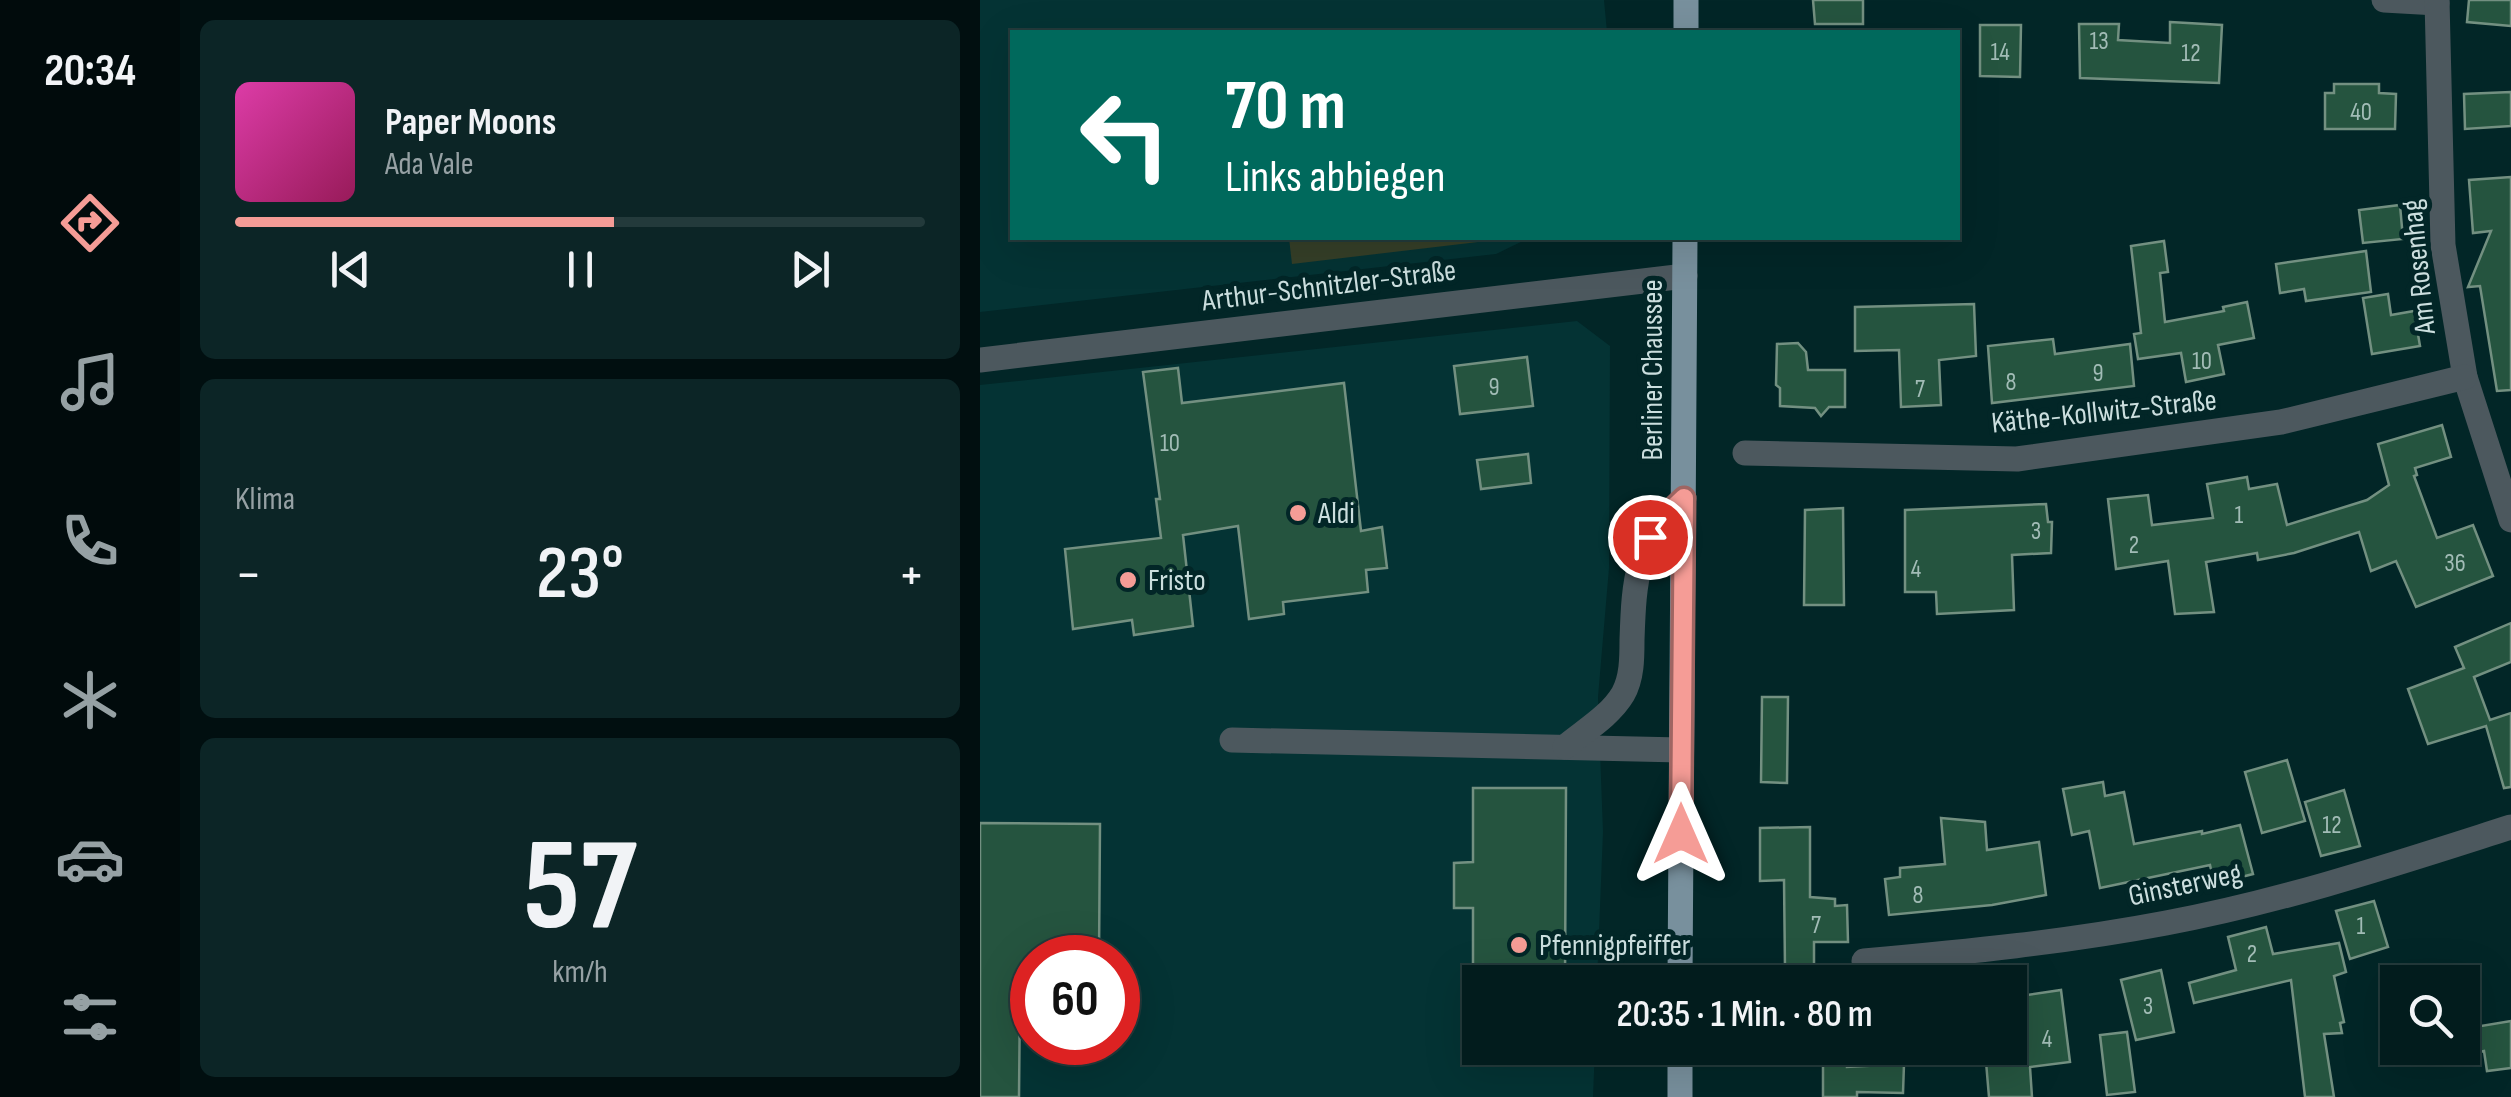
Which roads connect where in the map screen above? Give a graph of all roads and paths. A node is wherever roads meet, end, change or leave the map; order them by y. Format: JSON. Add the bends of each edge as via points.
{"nodes":[{"id":1,"x":1686,"y":0,"type":"edge"},
{"id":2,"x":2384,"y":0,"type":"edge"},
{"id":3,"x":2437,"y":1,"type":"edge"},
{"id":4,"x":1686,"y":30,"type":"edge"},
{"id":5,"x":1685,"y":240,"type":"edge"},
{"id":6,"x":1685,"y":276,"type":"junction"},
{"id":7,"x":980,"y":360,"type":"edge"},
{"id":8,"x":2465,"y":377,"type":"junction"},
{"id":9,"x":1745,"y":452,"type":"dead end"},
{"id":10,"x":1684,"y":498,"type":"junction"},
{"id":11,"x":2511,"y":520,"type":"edge"},
{"id":12,"x":1232,"y":740,"type":"dead end"},
{"id":13,"x":1565,"y":747,"type":"junction"},
{"id":14,"x":1681,"y":750,"type":"junction"},
{"id":15,"x":2511,"y":826,"type":"edge"},
{"id":16,"x":1864,"y":961,"type":"dead end"},
{"id":17,"x":1680,"y":965,"type":"edge"},
{"id":18,"x":1680,"y":1065,"type":"edge"},
{"id":19,"x":1680,"y":1097,"type":"edge"}],
"edges":[{"from":1,"to":4,"type":"main road"},
{"from":2,"to":3,"type":"street"},
{"from":3,"to":8,"type":"street","name":"Am Rosenhag","via":[[2443,246]]},
{"from":5,"to":6,"type":"main road","name":"Berliner Chaussee"},
{"from":6,"to":7,"type":"street","name":"Arthur-Schnitzler-Straße"},
{"from":6,"to":10,"type":"main road","name":"Berliner Chaussee"},
{"from":8,"to":9,"type":"street","name":"Käthe-Kollwitz-Straße","via":[[2281,422],[2017,459]]},
{"from":8,"to":11,"type":"street","name":"Am Rosenhag"},
{"from":10,"to":13,"type":"street","via":[[1650,537],[1635,574],[1632,663],[1624,692]]},
{"from":10,"to":14,"type":"main road","name":"Berliner Chaussee"},
{"from":12,"to":13,"type":"street"},
{"from":13,"to":14,"type":"street"},
{"from":14,"to":17,"type":"main road","name":"Berliner Chaussee"},
{"from":15,"to":16,"type":"street","name":"Ginsterweg","via":[[2320,886],[2170,923],[2021,948]]},
{"from":18,"to":19,"type":"main road"}]}
